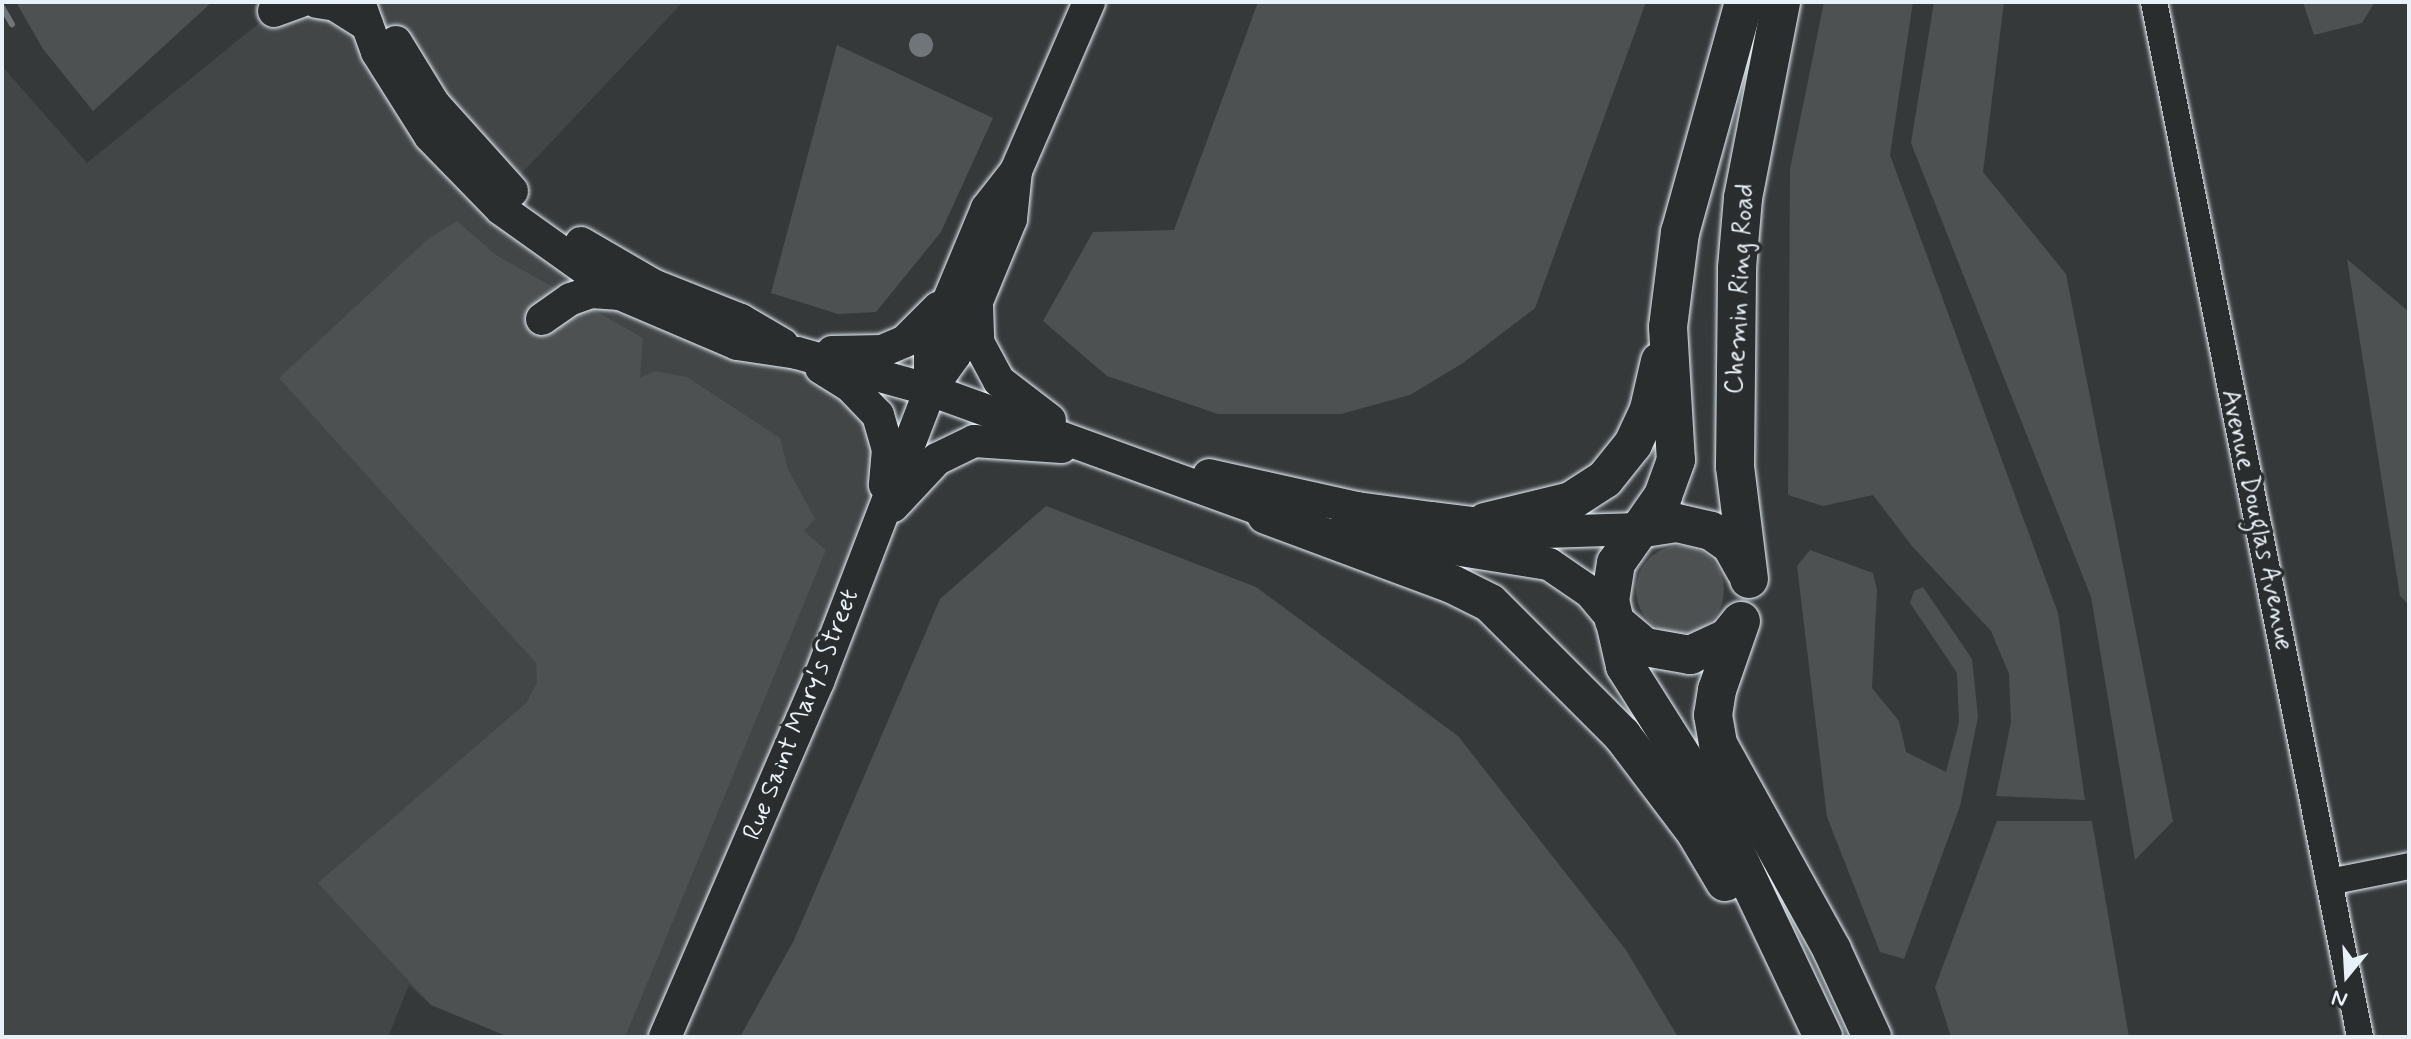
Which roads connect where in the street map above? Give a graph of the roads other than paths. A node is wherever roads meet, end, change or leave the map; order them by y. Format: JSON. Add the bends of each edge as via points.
{"nodes":[{"id":1,"x":276,"y":2,"type":"edge"},
{"id":2,"x":299,"y":2,"type":"edge"},
{"id":3,"x":317,"y":2,"type":"edge"},
{"id":4,"x":1089,"y":2,"type":"edge"},
{"id":5,"x":1744,"y":2,"type":"edge"},
{"id":6,"x":1781,"y":2,"type":"edge"},
{"id":7,"x":2154,"y":2,"type":"edge"},
{"id":8,"x":366,"y":10,"type":"edge"},
{"id":9,"x":547,"y":245,"type":"junction"},
{"id":10,"x":620,"y":294,"type":"junction"},
{"id":11,"x":965,"y":295,"type":"junction"},
{"id":12,"x":1668,"y":327,"type":"junction"},
{"id":13,"x":797,"y":353,"type":"junction"},
{"id":14,"x":930,"y":390,"type":"junction"},
{"id":15,"x":1105,"y":450,"type":"junction"},
{"id":16,"x":1266,"y":515,"type":"junction"},
{"id":17,"x":882,"y":517,"type":"junction"},
{"id":18,"x":1485,"y":522,"type":"junction"},
{"id":19,"x":1638,"y":529,"type":"junction"},
{"id":20,"x":1749,"y":579,"type":"junction"},
{"id":21,"x":1614,"y":621,"type":"junction"},
{"id":22,"x":1741,"y":621,"type":"junction"},
{"id":23,"x":2409,"y":866,"type":"edge"},
{"id":24,"x":2329,"y":882,"type":"junction"},
{"id":25,"x":681,"y":1005,"type":"junction"},
{"id":26,"x":649,"y":1037,"type":"edge"},
{"id":27,"x":665,"y":1037,"type":"edge"},
{"id":28,"x":1815,"y":1037,"type":"edge"},
{"id":29,"x":1823,"y":1037,"type":"edge"},
{"id":30,"x":1872,"y":1037,"type":"edge"},
{"id":31,"x":2360,"y":1037,"type":"edge"}],
"edges":[{"from":1,"to":2,"type":"main road","via":[[274,11]]},
{"from":3,"to":8,"type":"main road"},
{"from":4,"to":11,"type":"main road","name":"Rue Saint Mary's Street","via":[[1016,171],[1011,219]]},
{"from":5,"to":12,"type":"highway","name":"Chemin Ring Road","via":[[1680,232]]},
{"from":6,"to":20,"type":"highway","name":"Chemin Ring Road","via":[[1748,168],[1737,268],[1735,467]]},
{"from":7,"to":24,"type":"street","name":"Avenue Douglas Avenue"},
{"from":8,"to":9,"type":"main road","via":[[408,108],[501,209]]},
{"from":8,"to":13,"type":"main road","via":[[434,104],[508,188],[596,254],[655,286],[741,320]]},
{"from":9,"to":10,"type":"main road"},
{"from":9,"to":10,"type":"main road","via":[[556,268],[556,288],[542,319],[591,292]]},
{"from":10,"to":13,"type":"main road","via":[[737,344]]},
{"from":11,"to":13,"type":"main road","via":[[882,351]]},
{"from":11,"to":14,"type":"main road","name":"Rue Saint Mary's Street","via":[[955,355]]},
{"from":11,"to":15,"type":"main road","via":[[978,342],[999,381],[1036,413]]},
{"from":12,"to":18,"type":"highway","via":[[1649,409],[1633,444],[1605,479],[1571,501]]},
{"from":12,"to":19,"type":"highway","name":"Chemin Ring Road","via":[[1676,460],[1663,496]]},
{"from":13,"to":14,"type":"main road"},
{"from":13,"to":17,"type":"main road","via":[[850,386],[878,415],[888,449]]},
{"from":14,"to":15,"type":"main road"},
{"from":14,"to":17,"type":"main road","name":"Rue Saint Mary's Street"},
{"from":15,"to":16,"type":"main road"},
{"from":15,"to":17,"type":"main road","via":[[974,441],[937,459]]},
{"from":15,"to":18,"type":"main road","via":[[1357,508]]},
{"from":16,"to":21,"type":"main road","via":[[1549,564],[1590,592]]},
{"from":16,"to":28,"type":"highway","via":[[1490,603],[1553,661],[1622,735],[1696,833]]},
{"from":17,"to":25,"type":"main road","name":"Rue Saint Mary's Street"},
{"from":18,"to":19,"type":"main road","via":[[1545,532]]},
{"from":19,"to":20,"type":"highway","via":[[1677,523],[1711,531],[1731,545]]},
{"from":19,"to":21,"type":"highway","via":[[1611,581]]},
{"from":20,"to":22,"type":"highway"},
{"from":21,"to":22,"type":"highway","via":[[1645,647],[1690,655],[1727,638]]},
{"from":21,"to":29,"type":"highway","via":[[1625,666],[1713,805]]},
{"from":22,"to":30,"type":"highway","via":[[1717,690],[1713,715],[1718,744],[1832,950]]},
{"from":23,"to":24,"type":"street"},
{"from":24,"to":31,"type":"street","name":"Avenue Douglas Avenue"},
{"from":25,"to":26,"type":"main road"},
{"from":25,"to":27,"type":"main road","name":"Rue Saint Mary's Street"}]}
